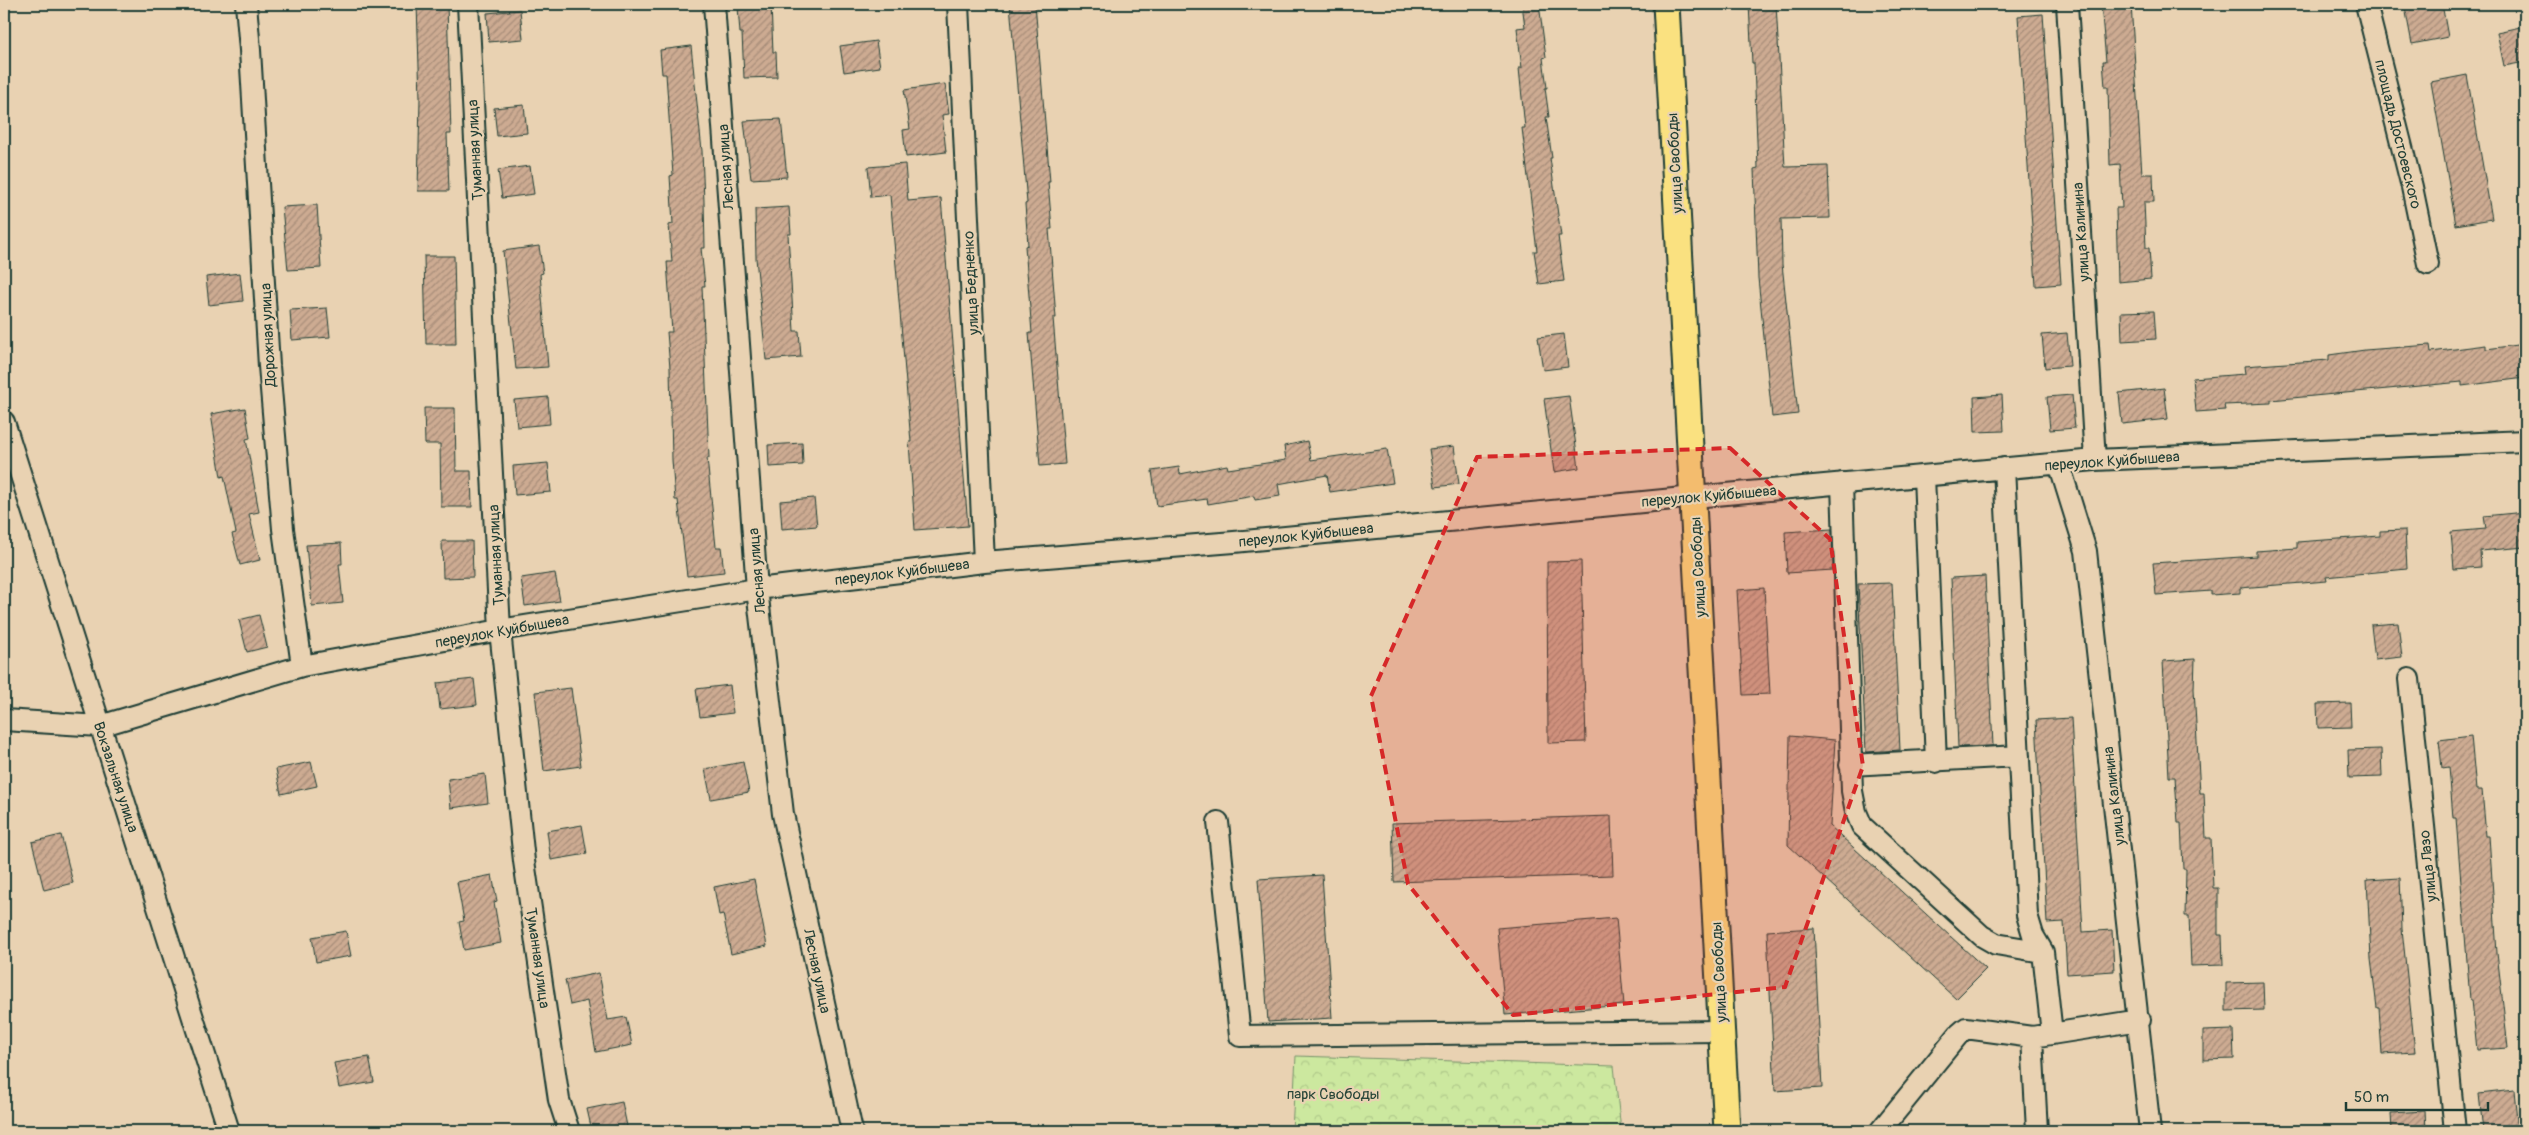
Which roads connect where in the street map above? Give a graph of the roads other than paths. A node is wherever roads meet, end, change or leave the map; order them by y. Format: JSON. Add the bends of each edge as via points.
{"nodes":[{"id":1,"x":246,"y":4,"type":"edge"},
{"id":2,"x":468,"y":4,"type":"edge"},
{"id":3,"x":714,"y":4,"type":"edge"},
{"id":4,"x":958,"y":4,"type":"edge"},
{"id":5,"x":1666,"y":4,"type":"edge"},
{"id":6,"x":2067,"y":4,"type":"edge"},
{"id":7,"x":2366,"y":4,"type":"edge"},
{"id":8,"x":2428,"y":264,"type":"dead end"},
{"id":9,"x":4,"y":422,"type":"edge"},
{"id":10,"x":2525,"y":441,"type":"edge"},
{"id":11,"x":2095,"y":460,"type":"junction"},
{"id":12,"x":2058,"y":464,"type":"junction"},
{"id":13,"x":2004,"y":468,"type":"junction"},
{"id":14,"x":1924,"y":476,"type":"junction"},
{"id":15,"x":1842,"y":483,"type":"junction"},
{"id":16,"x":1694,"y":496,"type":"junction"},
{"id":17,"x":984,"y":562,"type":"junction"},
{"id":18,"x":757,"y":589,"type":"junction"},
{"id":19,"x":500,"y":630,"type":"junction"},
{"id":20,"x":302,"y":666,"type":"junction"},
{"id":21,"x":2409,"y":679,"type":"dead end"},
{"id":22,"x":4,"y":720,"type":"edge"},
{"id":23,"x":100,"y":726,"type":"junction"},
{"id":24,"x":2019,"y":756,"type":"junction"},
{"id":25,"x":1936,"y":762,"type":"junction"},
{"id":26,"x":1850,"y":765,"type":"junction"},
{"id":27,"x":1218,"y":822,"type":"dead end"},
{"id":28,"x":2043,"y":952,"type":"junction"},
{"id":29,"x":2140,"y":1020,"type":"junction"},
{"id":30,"x":1722,"y":1031,"type":"junction"},
{"id":31,"x":2052,"y":1034,"type":"junction"},
{"id":32,"x":2032,"y":1037,"type":"junction"},
{"id":33,"x":229,"y":1131,"type":"edge"},
{"id":34,"x":569,"y":1131,"type":"edge"},
{"id":35,"x":852,"y":1131,"type":"edge"},
{"id":36,"x":1727,"y":1131,"type":"edge"},
{"id":37,"x":1880,"y":1131,"type":"edge"},
{"id":38,"x":2037,"y":1131,"type":"edge"},
{"id":39,"x":2150,"y":1131,"type":"edge"},
{"id":40,"x":2455,"y":1131,"type":"edge"}],
"edges":[{"from":1,"to":20,"type":"street","name":"Дорожная улица","via":[[280,500]]},
{"from":2,"to":19,"type":"street","name":"Туманная улица"},
{"from":3,"to":18,"type":"street","name":"Лесная улица"},
{"from":4,"to":17,"type":"street","name":"улица Бедненко"},
{"from":5,"to":16,"type":"main road","name":"улица Свободы"},
{"from":6,"to":11,"type":"street","name":"улица Калинина"},
{"from":7,"to":8,"type":"street","name":"площадь Достоевского"},
{"from":9,"to":23,"type":"street","name":"Вокзальная улица"},
{"from":10,"to":11,"type":"street","name":"переулок Куйбышева"},
{"from":11,"to":12,"type":"street","name":"переулок Куйбышева"},
{"from":12,"to":13,"type":"street","name":"переулок Куйбышева"},
{"from":12,"to":29,"type":"street","name":"улица Калинина","via":[[2086,551]]},
{"from":13,"to":14,"type":"street","name":"переулок Куйбышева"},
{"from":13,"to":24,"type":"street"},
{"from":14,"to":15,"type":"street","name":"переулок Куйбышева"},
{"from":14,"to":25,"type":"street"},
{"from":15,"to":16,"type":"street","name":"переулок Куйбышева"},
{"from":15,"to":26,"type":"street"},
{"from":16,"to":17,"type":"street","name":"переулок Куйбышева","via":[[1234,542]]},
{"from":16,"to":30,"type":"main road","name":"улица Свободы"},
{"from":17,"to":18,"type":"street","name":"переулок Куйбышева"},
{"from":18,"to":19,"type":"street","name":"переулок Куйбышева"},
{"from":18,"to":35,"type":"street","name":"Лесная улица","via":[[783,814]]},
{"from":19,"to":20,"type":"street","name":"переулок Куйбышева"},
{"from":19,"to":34,"type":"street","name":"Туманная улица","via":[[524,861],[559,1100]]},
{"from":20,"to":23,"type":"street","name":"переулок Куйбышева"},
{"from":21,"to":40,"type":"street","name":"улица Лазо"},
{"from":22,"to":23,"type":"street"},
{"from":23,"to":33,"type":"street","name":"Вокзальная улица"},
{"from":24,"to":25,"type":"street"},
{"from":24,"to":28,"type":"street","via":[[2027,915]]},
{"from":25,"to":26,"type":"street"},
{"from":26,"to":28,"type":"street","via":[[1854,805],[1862,826],[1982,936],[1996,944]]},
{"from":27,"to":30,"type":"street","via":[[1240,1036]]},
{"from":28,"to":31,"type":"street"},
{"from":29,"to":31,"type":"street"},
{"from":29,"to":39,"type":"street","name":"улица Калинина"},
{"from":30,"to":36,"type":"main road","name":"улица Свободы"},
{"from":31,"to":32,"type":"street"},
{"from":32,"to":37,"type":"street","via":[[1966,1028]]},
{"from":32,"to":38,"type":"street"}]}
